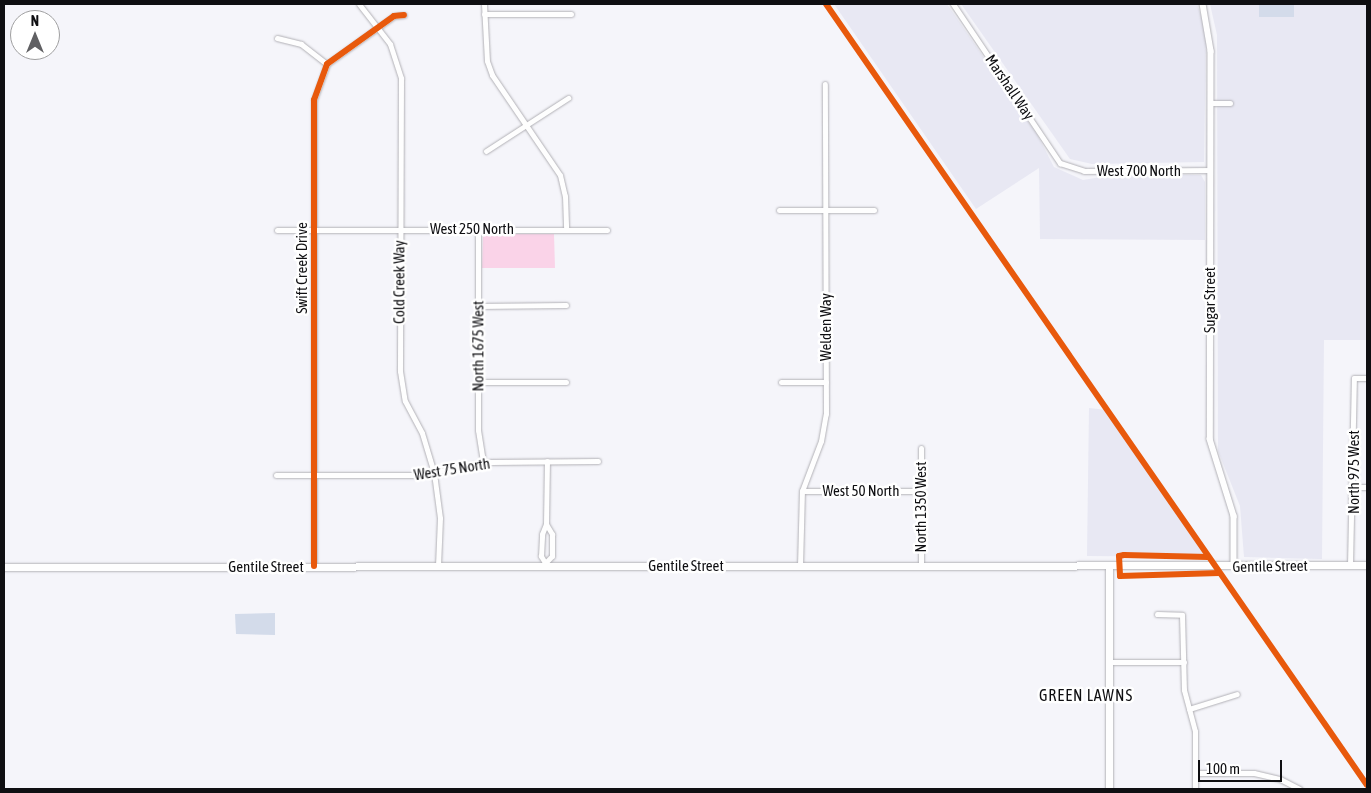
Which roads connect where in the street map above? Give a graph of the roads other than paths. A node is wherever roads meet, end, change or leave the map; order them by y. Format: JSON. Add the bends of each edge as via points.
{"nodes":[{"id":1,"x":359,"y":4,"type":"edge"},
{"id":2,"x":484,"y":4,"type":"edge"},
{"id":3,"x":953,"y":4,"type":"edge"},
{"id":4,"x":1203,"y":4,"type":"edge"},
{"id":5,"x":484,"y":14,"type":"junction"},
{"id":6,"x":571,"y":14,"type":"dead end"},
{"id":7,"x":404,"y":15,"type":"dead end"},
{"id":8,"x":378,"y":27,"type":"junction"},
{"id":9,"x":289,"y":32,"type":"dead end"},
{"id":10,"x":277,"y":38,"type":"dead end"},
{"id":11,"x":288,"y":39,"type":"junction"},
{"id":12,"x":327,"y":64,"type":"junction"},
{"id":13,"x":825,"y":84,"type":"dead end"},
{"id":14,"x":568,"y":98,"type":"dead end"},
{"id":15,"x":1210,"y":103,"type":"junction"},
{"id":16,"x":1230,"y":103,"type":"dead end"},
{"id":17,"x":526,"y":125,"type":"junction"},
{"id":18,"x":486,"y":151,"type":"dead end"},
{"id":19,"x":1070,"y":168,"type":"joint"},
{"id":20,"x":1210,"y":170,"type":"junction"},
{"id":21,"x":779,"y":210,"type":"dead end"},
{"id":22,"x":826,"y":210,"type":"junction"},
{"id":23,"x":874,"y":210,"type":"dead end"},
{"id":24,"x":399,"y":229,"type":"junction"},
{"id":25,"x":478,"y":229,"type":"junction"},
{"id":26,"x":277,"y":230,"type":"dead end"},
{"id":27,"x":314,"y":230,"type":"junction"},
{"id":28,"x":566,"y":230,"type":"junction"},
{"id":29,"x":607,"y":230,"type":"dead end"},
{"id":30,"x":566,"y":305,"type":"dead end"},
{"id":31,"x":478,"y":306,"type":"junction"},
{"id":32,"x":1367,"y":378,"type":"edge"},
{"id":33,"x":478,"y":382,"type":"junction"},
{"id":34,"x":566,"y":382,"type":"dead end"},
{"id":35,"x":780,"y":382,"type":"dead end"},
{"id":36,"x":826,"y":382,"type":"junction"},
{"id":37,"x":921,"y":448,"type":"dead end"},
{"id":38,"x":598,"y":461,"type":"dead end"},
{"id":39,"x":547,"y":462,"type":"junction"},
{"id":40,"x":483,"y":463,"type":"junction"},
{"id":41,"x":434,"y":473,"type":"junction"},
{"id":42,"x":276,"y":476,"type":"dead end"},
{"id":43,"x":314,"y":476,"type":"junction"},
{"id":44,"x":1354,"y":487,"type":"junction"},
{"id":45,"x":1367,"y":487,"type":"edge"},
{"id":46,"x":802,"y":491,"type":"junction"},
{"id":47,"x":921,"y":491,"type":"junction"},
{"id":48,"x":546,"y":524,"type":"junction"},
{"id":49,"x":547,"y":563,"type":"junction"},
{"id":50,"x":314,"y":566,"type":"junction"},
{"id":51,"x":438,"y":566,"type":"junction"},
{"id":52,"x":800,"y":566,"type":"junction"},
{"id":53,"x":921,"y":566,"type":"junction"},
{"id":54,"x":1109,"y":566,"type":"junction"},
{"id":55,"x":1234,"y":566,"type":"junction"},
{"id":56,"x":1350,"y":566,"type":"junction"},
{"id":57,"x":1367,"y":566,"type":"edge"},
{"id":58,"x":4,"y":567,"type":"edge"},
{"id":59,"x":1157,"y":614,"type":"dead end"},
{"id":60,"x":1108,"y":662,"type":"junction"},
{"id":61,"x":1184,"y":662,"type":"junction"},
{"id":62,"x":1237,"y":694,"type":"dead end"},
{"id":63,"x":1189,"y":709,"type":"junction"},
{"id":64,"x":1195,"y":773,"type":"junction"},
{"id":65,"x":1109,"y":789,"type":"edge"},
{"id":66,"x":1195,"y":789,"type":"edge"},
{"id":67,"x":1300,"y":789,"type":"edge"}],
"edges":[{"from":1,"to":8,"type":"street","name":"Cold Creek Way"},
{"from":2,"to":5,"type":"street"},
{"from":3,"to":19,"type":"street","name":"Marshall Way","via":[[1052,153]]},
{"from":4,"to":15,"type":"street","name":"Sugar Street","via":[[1210,30]]},
{"from":5,"to":6,"type":"street"},
{"from":5,"to":17,"type":"street","via":[[487,61]]},
{"from":7,"to":8,"type":"street","via":[[394,16]]},
{"from":8,"to":12,"type":"street"},
{"from":8,"to":24,"type":"street","name":"Cold Creek Way","via":[[393,48],[401,78]]},
{"from":9,"to":11,"type":"street"},
{"from":10,"to":11,"type":"street"},
{"from":11,"to":12,"type":"street"},
{"from":12,"to":27,"type":"street","name":"Swift Creek Drive","via":[[314,100]]},
{"from":13,"to":22,"type":"street","name":"Welden Way"},
{"from":14,"to":17,"type":"street"},
{"from":15,"to":16,"type":"street"},
{"from":15,"to":20,"type":"street","name":"Sugar Street"},
{"from":17,"to":18,"type":"street"},
{"from":17,"to":28,"type":"street","via":[[560,174],[565,196]]},
{"from":19,"to":20,"type":"street","name":"West 700 North"},
{"from":20,"to":55,"type":"street","name":"Sugar Street","via":[[1210,439],[1234,516]]},
{"from":21,"to":22,"type":"street"},
{"from":22,"to":23,"type":"street"},
{"from":22,"to":36,"type":"street","name":"Welden Way"},
{"from":24,"to":25,"type":"street","name":"West 250 North"},
{"from":24,"to":27,"type":"street","name":"West 250 North"},
{"from":24,"to":41,"type":"street","name":"Cold Creek Way","via":[[402,387]]},
{"from":25,"to":28,"type":"street","name":"West 250 North"},
{"from":25,"to":31,"type":"street","name":"North 1675 West"},
{"from":26,"to":27,"type":"street","name":"West 250 North"},
{"from":27,"to":43,"type":"street","name":"Swift Creek Drive"},
{"from":28,"to":29,"type":"street","name":"West 250 North"},
{"from":30,"to":31,"type":"street"},
{"from":31,"to":33,"type":"street","name":"North 1675 West"},
{"from":32,"to":44,"type":"street","name":"North 975 West","via":[[1354,378]]},
{"from":33,"to":34,"type":"street"},
{"from":33,"to":40,"type":"street","name":"North 1675 West","via":[[478,430]]},
{"from":35,"to":36,"type":"street"},
{"from":36,"to":46,"type":"street","name":"Welden Way","via":[[821,441]]},
{"from":37,"to":47,"type":"street","name":"North 1350 West"},
{"from":38,"to":39,"type":"street","name":"West 75 North"},
{"from":39,"to":40,"type":"street","name":"West 75 North"},
{"from":39,"to":48,"type":"street"},
{"from":40,"to":41,"type":"street","name":"West 75 North"},
{"from":41,"to":43,"type":"street","name":"West 75 North"},
{"from":41,"to":51,"type":"street","name":"Cold Creek Way","via":[[440,518]]},
{"from":42,"to":43,"type":"street","name":"West 75 North"},
{"from":43,"to":50,"type":"street","name":"Swift Creek Drive"},
{"from":44,"to":45,"type":"street"},
{"from":44,"to":56,"type":"street","name":"North 975 West"},
{"from":46,"to":47,"type":"street","name":"West 50 North"},
{"from":46,"to":52,"type":"street","name":"Welden Way"},
{"from":47,"to":53,"type":"street","name":"North 1350 West"},
{"from":48,"to":49,"type":"street","via":[[541,556]]},
{"from":48,"to":49,"type":"street","via":[[552,534],[552,556]]},
{"from":49,"to":51,"type":"main road","name":"Gentile Street"},
{"from":49,"to":52,"type":"main road","name":"Gentile Street"},
{"from":50,"to":51,"type":"main road","name":"Gentile Street"},
{"from":50,"to":58,"type":"main road","name":"Gentile Street"},
{"from":52,"to":53,"type":"main road","name":"Gentile Street"},
{"from":53,"to":54,"type":"main road","name":"Gentile Street"},
{"from":54,"to":55,"type":"main road","name":"Gentile Street"},
{"from":54,"to":60,"type":"main road"},
{"from":55,"to":56,"type":"main road","name":"Gentile Street"},
{"from":56,"to":57,"type":"main road","name":"Gentile Street"},
{"from":59,"to":61,"type":"street","via":[[1182,614]]},
{"from":60,"to":61,"type":"street"},
{"from":60,"to":65,"type":"main road"},
{"from":61,"to":63,"type":"street","via":[[1184,690]]},
{"from":62,"to":63,"type":"street"},
{"from":63,"to":64,"type":"street","via":[[1195,731]]},
{"from":64,"to":66,"type":"street"},
{"from":64,"to":67,"type":"street","via":[[1254,773]]}]}
